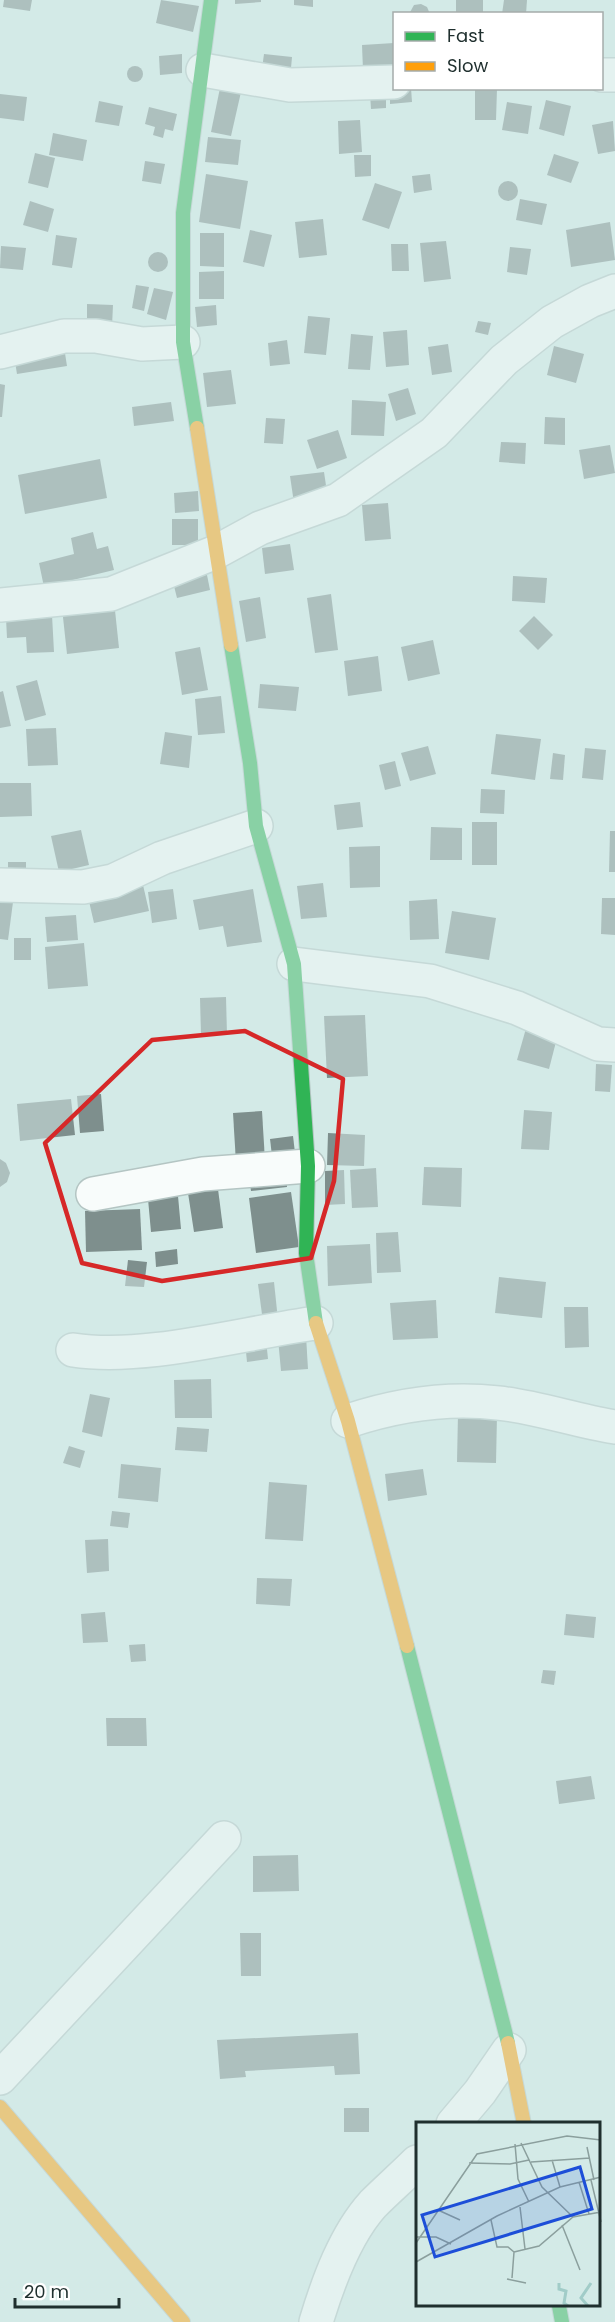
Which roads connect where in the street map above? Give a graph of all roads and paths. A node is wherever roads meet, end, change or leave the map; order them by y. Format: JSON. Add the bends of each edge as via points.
{"nodes":[{"id":1,"x":211,"y":0,"type":"edge"},
{"id":2,"x":203,"y":70,"type":"junction"},
{"id":3,"x":393,"y":82,"type":"edge"},
{"id":4,"x":615,"y":291,"type":"edge"},
{"id":5,"x":183,"y":342,"type":"junction"},
{"id":6,"x":0,"y":352,"type":"edge"},
{"id":7,"x":216,"y":552,"type":"junction"},
{"id":8,"x":0,"y":605,"type":"edge"},
{"id":9,"x":256,"y":826,"type":"junction"},
{"id":10,"x":0,"y":885,"type":"edge"},
{"id":11,"x":294,"y":964,"type":"junction"},
{"id":12,"x":615,"y":1045,"type":"edge"},
{"id":13,"x":308,"y":1166,"type":"junction"},
{"id":14,"x":93,"y":1194,"type":"dead end"},
{"id":15,"x":316,"y":1323,"type":"junction"},
{"id":16,"x":73,"y":1350,"type":"dead end"},
{"id":17,"x":348,"y":1420,"type":"junction"},
{"id":18,"x":615,"y":1427,"type":"edge"},
{"id":19,"x":224,"y":1838,"type":"dead end"},
{"id":20,"x":510,"y":2050,"type":"junction"},
{"id":21,"x":0,"y":2078,"type":"edge"},
{"id":22,"x":0,"y":2107,"type":"edge"},
{"id":23,"x":455,"y":2122,"type":"edge"},
{"id":24,"x":524,"y":2122,"type":"edge"},
{"id":25,"x":416,"y":2163,"type":"edge"},
{"id":26,"x":559,"y":2307,"type":"edge"},
{"id":27,"x":183,"y":2322,"type":"edge"},
{"id":28,"x":316,"y":2322,"type":"edge"},
{"id":29,"x":562,"y":2322,"type":"edge"}],
"edges":[{"from":1,"to":2,"type":"street"},
{"from":2,"to":3,"type":"street","via":[[290,85]]},
{"from":2,"to":5,"type":"street","via":[[183,213]]},
{"from":4,"to":7,"type":"street","via":[[552,322],[504,360],[434,433],[338,500],[260,528]]},
{"from":5,"to":6,"type":"street","via":[[142,344],[96,336],[64,336]]},
{"from":5,"to":7,"type":"street"},
{"from":7,"to":8,"type":"street","via":[[111,594]]},
{"from":7,"to":9,"type":"street","via":[[250,763]]},
{"from":9,"to":10,"type":"street","via":[[162,858],[113,881],[83,887]]},
{"from":9,"to":11,"type":"street"},
{"from":11,"to":12,"type":"street","via":[[430,981],[517,1008],[598,1044]]},
{"from":11,"to":13,"type":"street"},
{"from":13,"to":14,"type":"street","via":[[203,1174]]},
{"from":13,"to":15,"type":"street","via":[[306,1253]]},
{"from":15,"to":16,"type":"street","via":[[160,1349],[99,1354]]},
{"from":15,"to":17,"type":"street"},
{"from":17,"to":18,"type":"street","via":[[399,1406],[498,1403]]},
{"from":17,"to":20,"type":"street"},
{"from":19,"to":21,"type":"street"},
{"from":20,"to":23,"type":"street"},
{"from":20,"to":24,"type":"street"},
{"from":22,"to":27,"type":"street"},
{"from":25,"to":28,"type":"street","via":[[372,2205],[356,2229],[339,2260]]},
{"from":26,"to":29,"type":"street"}]}
